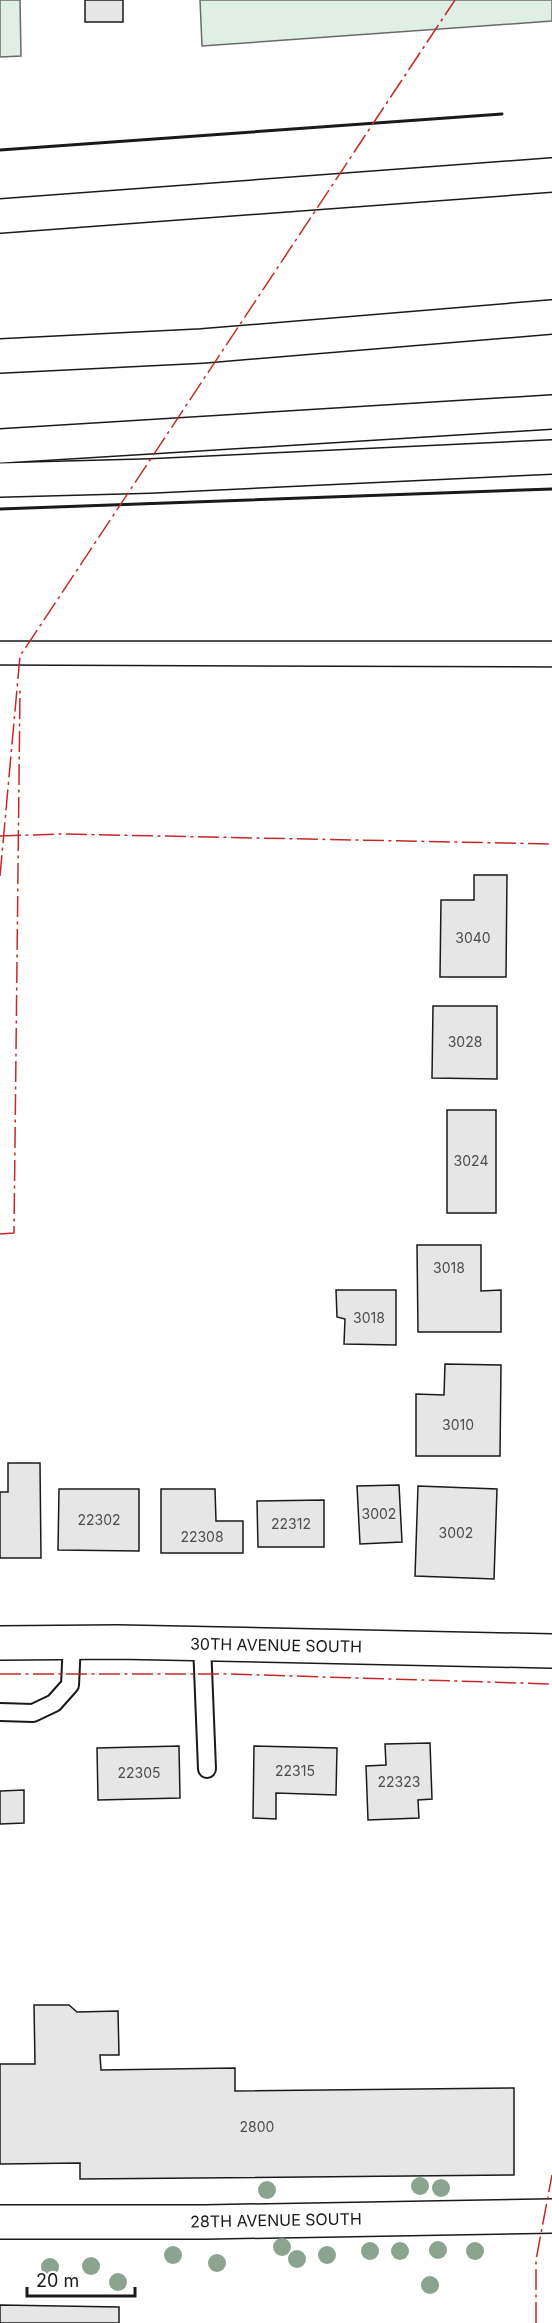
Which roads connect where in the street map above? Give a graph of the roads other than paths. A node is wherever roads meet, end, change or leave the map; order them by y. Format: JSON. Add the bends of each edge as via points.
{"nodes":[{"id":1,"x":552,"y":175,"type":"edge"},
{"id":2,"x":0,"y":216,"type":"edge"},
{"id":3,"x":552,"y":317,"type":"edge"},
{"id":4,"x":0,"y":356,"type":"edge"},
{"id":5,"x":552,"y":412,"type":"edge"},
{"id":6,"x":0,"y":446,"type":"edge"},
{"id":7,"x":552,"y":457,"type":"edge"},
{"id":8,"x":0,"y":480,"type":"edge"},
{"id":9,"x":0,"y":1643,"type":"edge"},
{"id":10,"x":72,"y":1643,"type":"junction"},
{"id":11,"x":202,"y":1644,"type":"junction"},
{"id":12,"x":552,"y":1651,"type":"edge"},
{"id":13,"x":0,"y":1712,"type":"edge"},
{"id":14,"x":207,"y":1769,"type":"dead end"},
{"id":15,"x":552,"y":2216,"type":"edge"},
{"id":16,"x":0,"y":2222,"type":"edge"}],
"edges":[{"from":1,"to":2,"type":"main road"},
{"from":3,"to":4,"type":"main road","via":[[202,346]]},
{"from":5,"to":6,"type":"main road"},
{"from":7,"to":8,"type":"main road"},
{"from":9,"to":10,"type":"main road","name":"30TH AVENUE SOUTH"},
{"from":10,"to":11,"type":"main road","name":"30TH AVENUE SOUTH"},
{"from":10,"to":13,"type":"lane","via":[[70,1685],[54,1703],[33,1713]]},
{"from":11,"to":12,"type":"main road","name":"30TH AVENUE SOUTH"},
{"from":11,"to":14,"type":"lane"},
{"from":15,"to":16,"type":"main road","name":"28TH AVENUE SOUTH"}]}
